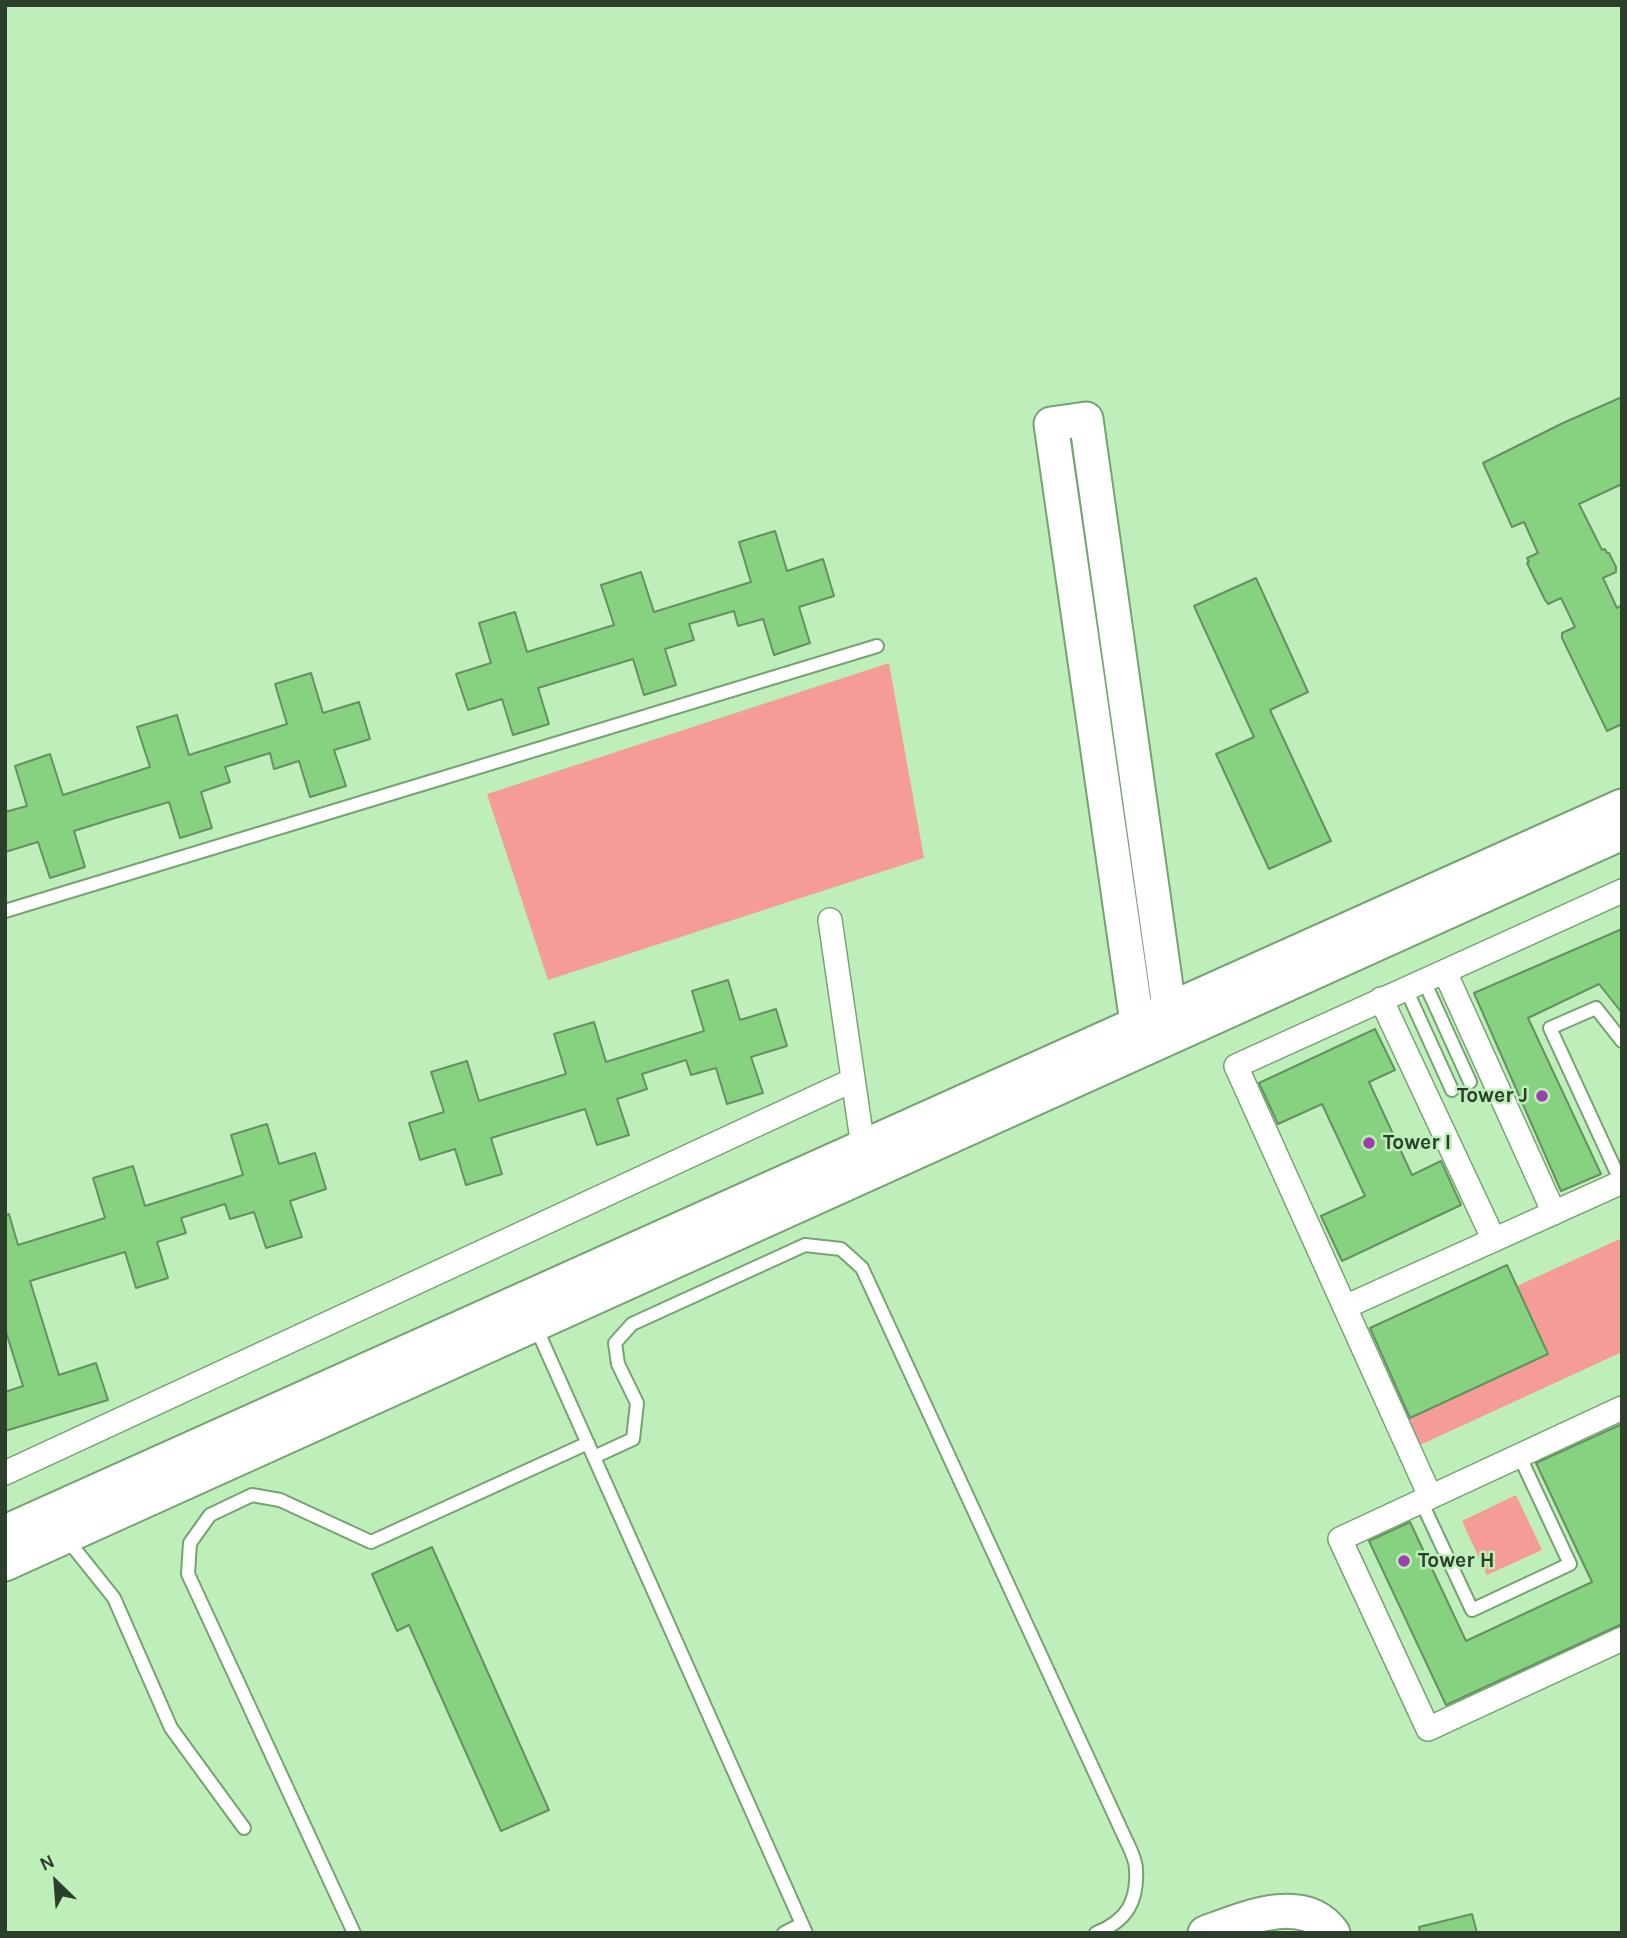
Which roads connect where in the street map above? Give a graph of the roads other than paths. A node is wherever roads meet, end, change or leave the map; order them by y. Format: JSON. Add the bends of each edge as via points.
{"nodes":[{"id":1,"x":877,"y":646,"type":"dead end"},
{"id":2,"x":1622,"y":806,"type":"edge"},
{"id":3,"x":1622,"y":833,"type":"edge"},
{"id":4,"x":1618,"y":898,"type":"edge"},
{"id":5,"x":5,"y":911,"type":"edge"},
{"id":6,"x":831,"y":920,"type":"dead end"},
{"id":7,"x":1425,"y":980,"type":"junction"},
{"id":8,"x":1381,"y":999,"type":"junction"},
{"id":9,"x":1169,"y":1009,"type":"junction"},
{"id":10,"x":1136,"y":1023,"type":"junction"},
{"id":11,"x":1622,"y":1041,"type":"edge"},
{"id":12,"x":853,"y":1080,"type":"junction"},
{"id":13,"x":1471,"y":1082,"type":"dead end"},
{"id":14,"x":1452,"y":1090,"type":"dead end"},
{"id":15,"x":863,"y":1147,"type":"junction"},
{"id":16,"x":1621,"y":1182,"type":"edge"},
{"id":17,"x":1554,"y":1213,"type":"junction"},
{"id":18,"x":1494,"y":1240,"type":"junction"},
{"id":19,"x":1345,"y":1307,"type":"junction"},
{"id":20,"x":529,"y":1313,"type":"junction"},
{"id":21,"x":1622,"y":1408,"type":"edge"},
{"id":22,"x":587,"y":1443,"type":"junction"},
{"id":23,"x":1519,"y":1455,"type":"junction"},
{"id":24,"x":594,"y":1457,"type":"junction"},
{"id":25,"x":5,"y":1473,"type":"edge"},
{"id":26,"x":1426,"y":1498,"type":"junction"},
{"id":27,"x":5,"y":1532,"type":"edge"},
{"id":28,"x":65,"y":1537,"type":"junction"},
{"id":29,"x":5,"y":1564,"type":"edge"},
{"id":30,"x":1622,"y":1639,"type":"edge"},
{"id":31,"x":244,"y":1828,"type":"dead end"},
{"id":32,"x":804,"y":1928,"type":"edge"},
{"id":33,"x":354,"y":1933,"type":"edge"},
{"id":34,"x":784,"y":1933,"type":"edge"},
{"id":35,"x":1097,"y":1933,"type":"edge"},
{"id":36,"x":1205,"y":1933,"type":"edge"},
{"id":37,"x":1333,"y":1933,"type":"edge"}],
"edges":[{"from":1,"to":5,"type":"lane"},
{"from":2,"to":9,"type":"street"},
{"from":3,"to":20,"type":"street"},
{"from":4,"to":7,"type":"street"},
{"from":6,"to":12,"type":"street"},
{"from":7,"to":8,"type":"street"},
{"from":7,"to":13,"type":"lane"},
{"from":7,"to":14,"type":"lane"},
{"from":7,"to":17,"type":"street"},
{"from":8,"to":18,"type":"street"},
{"from":8,"to":19,"type":"street","via":[[1236,1066]]},
{"from":9,"to":10,"type":"street"},
{"from":9,"to":10,"type":"street","via":[[1086,419],[1051,424]]},
{"from":10,"to":15,"type":"street"},
{"from":11,"to":16,"type":"lane","via":[[1596,1008],[1550,1028]]},
{"from":12,"to":15,"type":"street"},
{"from":12,"to":25,"type":"street"},
{"from":15,"to":20,"type":"street"},
{"from":16,"to":17,"type":"street"},
{"from":17,"to":18,"type":"street"},
{"from":18,"to":19,"type":"street"},
{"from":19,"to":26,"type":"street"},
{"from":20,"to":22,"type":"lane"},
{"from":20,"to":27,"type":"street"},
{"from":20,"to":28,"type":"street"},
{"from":21,"to":23,"type":"street"},
{"from":22,"to":24,"type":"lane"},
{"from":22,"to":33,"type":"lane","via":[[370,1542],[279,1500],[253,1495],[209,1515],[190,1543],[188,1574]]},
{"from":23,"to":26,"type":"street"},
{"from":23,"to":26,"type":"lane","via":[[1570,1564],[1472,1610]]},
{"from":24,"to":32,"type":"lane"},
{"from":24,"to":35,"type":"lane","via":[[632,1439],[637,1404],[618,1364],[615,1343],[632,1324],[805,1245],[841,1250],[862,1268],[1136,1867],[1132,1907],[1112,1927]]},
{"from":26,"to":30,"type":"street","via":[[1340,1539],[1428,1729]]},
{"from":28,"to":29,"type":"street"},
{"from":28,"to":31,"type":"lane","via":[[114,1598],[171,1728]]},
{"from":32,"to":34,"type":"lane"},
{"from":36,"to":37,"type":"street","via":[[1239,1920],[1297,1910],[1315,1916]]}]}
